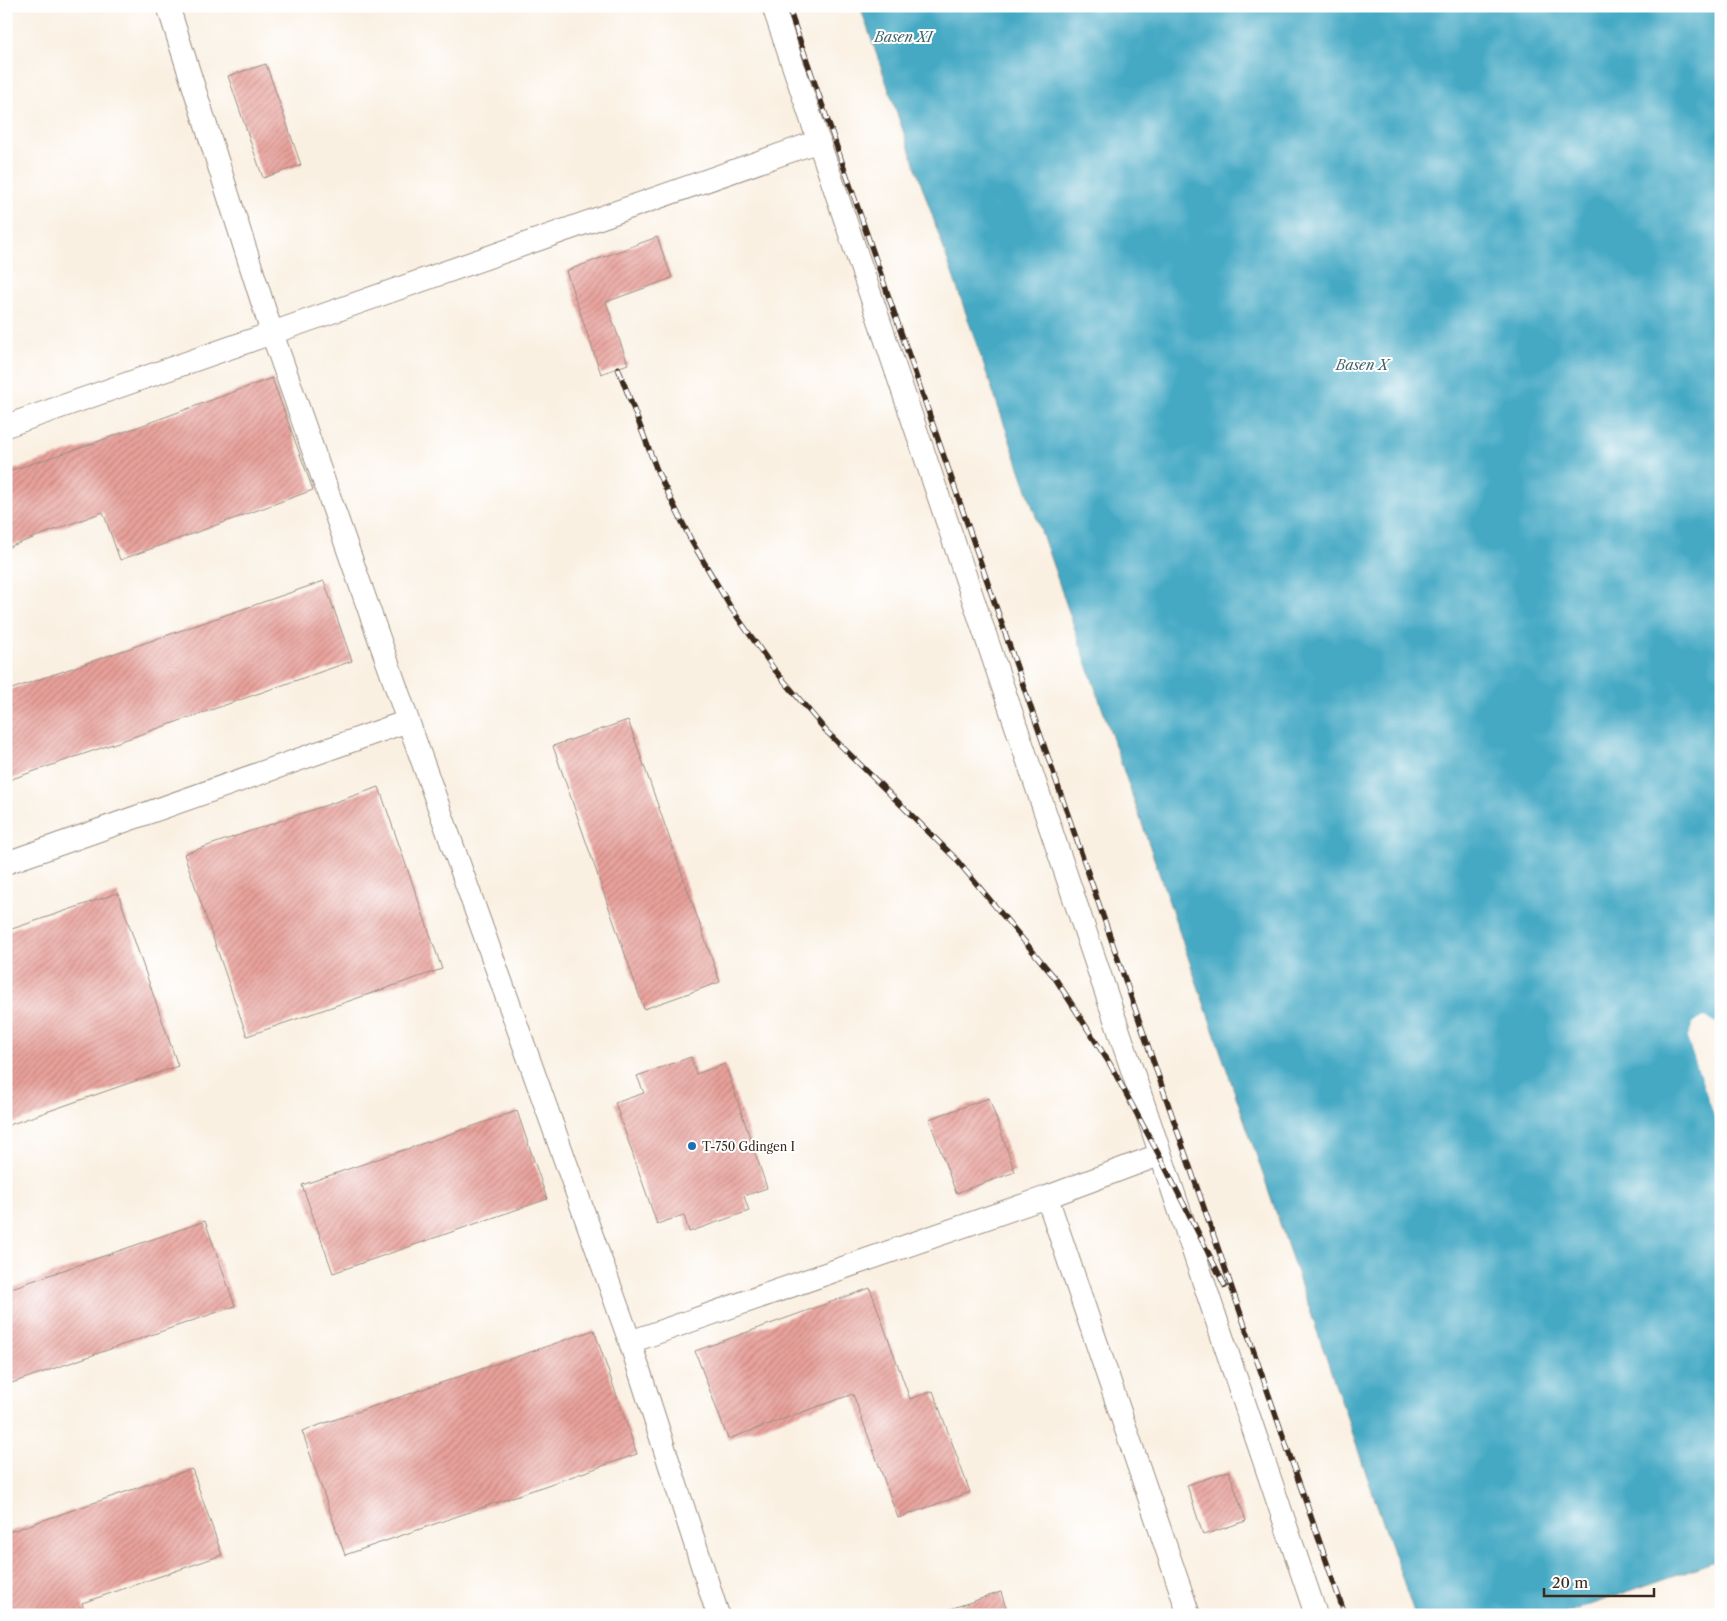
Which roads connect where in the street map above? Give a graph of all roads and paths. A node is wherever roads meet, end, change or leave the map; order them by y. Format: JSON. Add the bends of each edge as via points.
{"nodes":[{"id":1,"x":168,"y":6,"type":"edge"},
{"id":2,"x":773,"y":6,"type":"edge"},
{"id":3,"x":819,"y":141,"type":"junction"},
{"id":4,"x":272,"y":333,"type":"junction"},
{"id":5,"x":6,"y":426,"type":"edge"},
{"id":6,"x":408,"y":721,"type":"junction"},
{"id":7,"x":6,"y":863,"type":"edge"},
{"id":8,"x":1160,"y":1155,"type":"junction"},
{"id":9,"x":1047,"y":1197,"type":"junction"},
{"id":10,"x":630,"y":1342,"type":"junction"},
{"id":11,"x":718,"y":1615,"type":"edge"},
{"id":12,"x":1189,"y":1615,"type":"edge"},
{"id":13,"x":1316,"y":1615,"type":"edge"}],
"edges":[{"from":1,"to":4,"type":"lane"},
{"from":2,"to":3,"type":"lane"},
{"from":3,"to":4,"type":"lane"},
{"from":3,"to":8,"type":"lane"},
{"from":4,"to":5,"type":"lane"},
{"from":4,"to":6,"type":"lane"},
{"from":6,"to":7,"type":"lane"},
{"from":6,"to":10,"type":"lane"},
{"from":8,"to":9,"type":"lane"},
{"from":8,"to":13,"type":"lane"},
{"from":9,"to":10,"type":"lane"},
{"from":9,"to":12,"type":"lane"},
{"from":10,"to":11,"type":"lane"}]}
